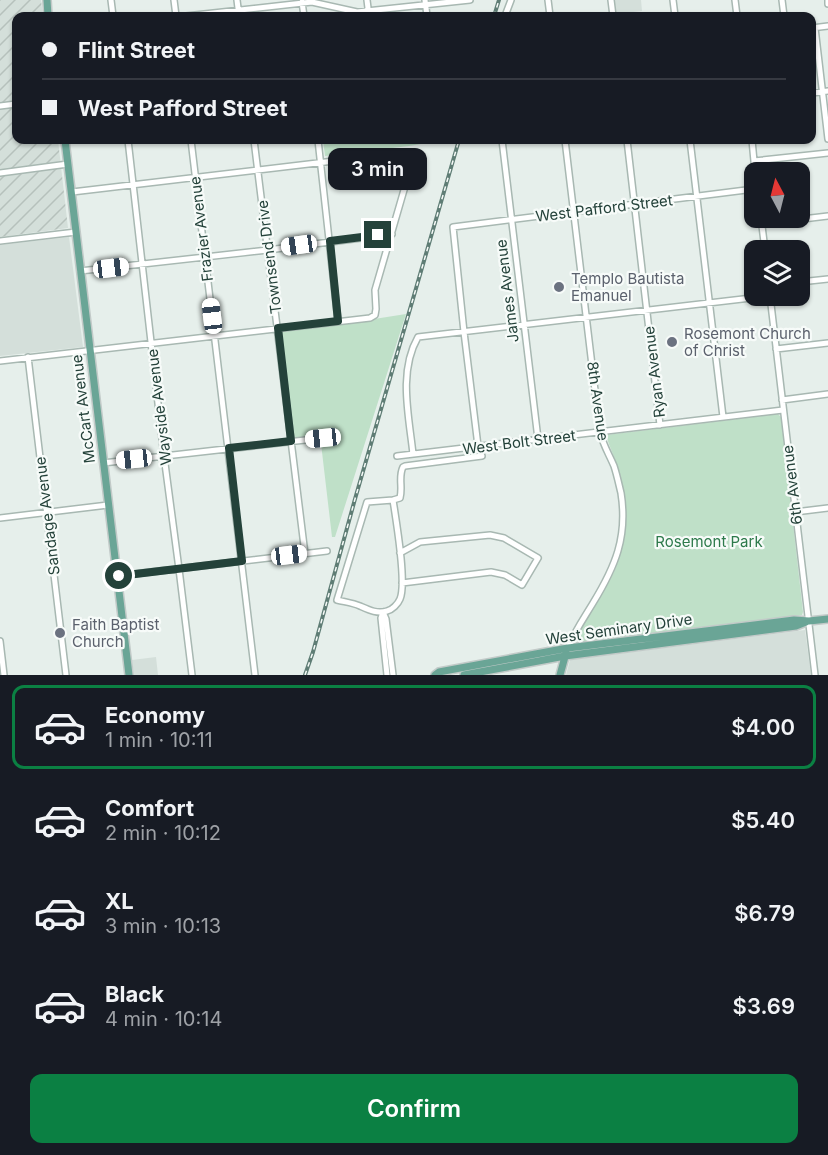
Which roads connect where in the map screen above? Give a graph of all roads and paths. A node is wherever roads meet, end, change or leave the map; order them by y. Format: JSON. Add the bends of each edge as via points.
{"nodes":[{"id":1,"x":470,"y":0,"type":"edge"},
{"id":2,"x":302,"y":2,"type":"edge"},
{"id":3,"x":425,"y":2,"type":"edge"},
{"id":4,"x":249,"y":12,"type":"edge"},
{"id":5,"x":355,"y":12,"type":"edge"},
{"id":6,"x":378,"y":12,"type":"edge"},
{"id":7,"x":816,"y":44,"type":"edge"},
{"id":8,"x":825,"y":91,"type":"edge"},
{"id":9,"x":828,"y":139,"type":"edge"},
{"id":10,"x":66,"y":144,"type":"edge"},
{"id":11,"x":128,"y":144,"type":"edge"},
{"id":12,"x":191,"y":144,"type":"edge"},
{"id":13,"x":255,"y":144,"type":"edge"},
{"id":14,"x":319,"y":144,"type":"edge"},
{"id":15,"x":503,"y":144,"type":"edge"},
{"id":16,"x":566,"y":144,"type":"edge"},
{"id":17,"x":628,"y":144,"type":"edge"},
{"id":18,"x":690,"y":144,"type":"edge"},
{"id":19,"x":752,"y":144,"type":"edge"},
{"id":20,"x":828,"y":153,"type":"edge"},
{"id":21,"x":754,"y":161,"type":"joint"},
{"id":22,"x":321,"y":162,"type":"junction"},
{"id":23,"x":69,"y":164,"type":"junction"},
{"id":24,"x":258,"y":170,"type":"junction"},
{"id":25,"x":0,"y":173,"type":"edge"},
{"id":26,"x":195,"y":177,"type":"junction"},
{"id":27,"x":133,"y":185,"type":"junction"},
{"id":28,"x":744,"y":190,"type":"edge"},
{"id":29,"x":72,"y":192,"type":"junction"},
{"id":30,"x":697,"y":196,"type":"junction"},
{"id":31,"x":635,"y":204,"type":"junction"},
{"id":32,"x":574,"y":212,"type":"junction"},
{"id":33,"x":828,"y":216,"type":"edge"},
{"id":34,"x":810,"y":217,"type":"edge"},
{"id":35,"x":512,"y":219,"type":"junction"},
{"id":36,"x":76,"y":232,"type":"junction"},
{"id":37,"x":392,"y":234,"type":"junction"},
{"id":38,"x":0,"y":241,"type":"edge"},
{"id":39,"x":330,"y":241,"type":"junction"},
{"id":40,"x":268,"y":250,"type":"junction"},
{"id":41,"x":204,"y":256,"type":"junction"},
{"id":42,"x":142,"y":265,"type":"junction"},
{"id":43,"x":80,"y":271,"type":"junction"},
{"id":44,"x":828,"y":279,"type":"edge"},
{"id":45,"x":810,"y":281,"type":"edge"},
{"id":46,"x":744,"y":299,"type":"edge"},
{"id":47,"x":709,"y":303,"type":"junction"},
{"id":48,"x":770,"y":306,"type":"edge"},
{"id":49,"x":647,"y":310,"type":"junction"},
{"id":50,"x":587,"y":317,"type":"junction"},
{"id":51,"x":338,"y":321,"type":"junction"},
{"id":52,"x":525,"y":324,"type":"junction"},
{"id":53,"x":278,"y":328,"type":"junction"},
{"id":54,"x":464,"y":332,"type":"junction"},
{"id":55,"x":214,"y":336,"type":"junction"},
{"id":56,"x":828,"y":343,"type":"edge"},
{"id":57,"x":151,"y":344,"type":"junction"},
{"id":58,"x":776,"y":349,"type":"junction"},
{"id":59,"x":90,"y":350,"type":"junction"},
{"id":60,"x":28,"y":357,"type":"junction"},
{"id":61,"x":0,"y":361,"type":"edge"},
{"id":62,"x":828,"y":394,"type":"edge"},
{"id":63,"x":782,"y":400,"type":"junction"},
{"id":64,"x":783,"y":410,"type":"junction"},
{"id":65,"x":723,"y":417,"type":"junction"},
{"id":66,"x":660,"y":425,"type":"junction"},
{"id":67,"x":600,"y":432,"type":"junction"},
{"id":68,"x":323,"y":438,"type":"dead end"},
{"id":69,"x":538,"y":439,"type":"junction"},
{"id":70,"x":291,"y":441,"type":"junction"},
{"id":71,"x":478,"y":447,"type":"junction"},
{"id":72,"x":229,"y":448,"type":"junction"},
{"id":73,"x":413,"y":454,"type":"junction"},
{"id":74,"x":164,"y":456,"type":"junction"},
{"id":75,"x":397,"y":456,"type":"dead end"},
{"id":76,"x":482,"y":456,"type":"dead end"},
{"id":77,"x":103,"y":463,"type":"junction"},
{"id":78,"x":393,"y":500,"type":"junction"},
{"id":79,"x":108,"y":505,"type":"junction"},
{"id":80,"x":828,"y":508,"type":"edge"},
{"id":81,"x":795,"y":512,"type":"junction"},
{"id":82,"x":47,"y":513,"type":"junction"},
{"id":83,"x":0,"y":518,"type":"edge"},
{"id":84,"x":327,"y":551,"type":"dead end"},
{"id":85,"x":400,"y":553,"type":"junction"},
{"id":86,"x":305,"y":554,"type":"junction"},
{"id":87,"x":242,"y":561,"type":"junction"},
{"id":88,"x":179,"y":569,"type":"junction"},
{"id":89,"x":117,"y":576,"type":"junction"},
{"id":90,"x":402,"y":583,"type":"junction"},
{"id":91,"x":383,"y":612,"type":"junction"},
{"id":92,"x":828,"y":619,"type":"edge"},
{"id":93,"x":809,"y":621,"type":"junction"},
{"id":94,"x":0,"y":641,"type":"edge"},
{"id":95,"x":630,"y":644,"type":"junction"},
{"id":96,"x":568,"y":648,"type":"junction"},
{"id":97,"x":565,"y":656,"type":"junction"},
{"id":98,"x":388,"y":658,"type":"junction"},
{"id":99,"x":4,"y":675,"type":"edge"},
{"id":100,"x":66,"y":675,"type":"edge"},
{"id":101,"x":129,"y":675,"type":"edge"},
{"id":102,"x":192,"y":675,"type":"edge"},
{"id":103,"x":255,"y":675,"type":"edge"},
{"id":104,"x":387,"y":675,"type":"edge"},
{"id":105,"x":393,"y":675,"type":"edge"},
{"id":106,"x":435,"y":675,"type":"edge"},
{"id":107,"x":464,"y":675,"type":"edge"},
{"id":108,"x":560,"y":675,"type":"edge"},
{"id":109,"x":815,"y":675,"type":"edge"}],
"edges":[{"from":1,"to":3,"type":"street"},
{"from":2,"to":4,"type":"street"},
{"from":2,"to":5,"type":"street"},
{"from":3,"to":6,"type":"street"},
{"from":7,"to":8,"type":"street"},
{"from":8,"to":9,"type":"street"},
{"from":10,"to":23,"type":"main road","name":"McCart Avenue"},
{"from":11,"to":27,"type":"street","name":"Wayside Avenue"},
{"from":12,"to":26,"type":"street","name":"Frazier Avenue"},
{"from":13,"to":24,"type":"street","name":"Townsend Drive"},
{"from":14,"to":22,"type":"street"},
{"from":15,"to":35,"type":"street","name":"James Avenue"},
{"from":16,"to":32,"type":"street","name":"8th Avenue"},
{"from":17,"to":31,"type":"street","name":"Ryan Avenue"},
{"from":18,"to":30,"type":"street"},
{"from":19,"to":21,"type":"street"},
{"from":20,"to":21,"type":"street"},
{"from":22,"to":24,"type":"street"},
{"from":22,"to":37,"type":"street","via":[[412,152],[415,155]]},
{"from":22,"to":39,"type":"street"},
{"from":23,"to":25,"type":"street"},
{"from":23,"to":29,"type":"main road","name":"McCart Avenue"},
{"from":24,"to":26,"type":"street"},
{"from":24,"to":40,"type":"street","name":"Townsend Drive"},
{"from":26,"to":27,"type":"street"},
{"from":26,"to":41,"type":"street","name":"Frazier Avenue"},
{"from":27,"to":29,"type":"street"},
{"from":27,"to":42,"type":"street","name":"Wayside Avenue"},
{"from":28,"to":30,"type":"street","name":"West Pafford Street"},
{"from":29,"to":36,"type":"main road","name":"McCart Avenue"},
{"from":30,"to":31,"type":"street","name":"West Pafford Street"},
{"from":30,"to":47,"type":"street"},
{"from":31,"to":32,"type":"street","name":"West Pafford Street"},
{"from":31,"to":49,"type":"street","name":"Ryan Avenue"},
{"from":32,"to":35,"type":"street","name":"West Pafford Street"},
{"from":32,"to":50,"type":"street","name":"8th Avenue"},
{"from":33,"to":34,"type":"street"},
{"from":35,"to":52,"type":"street","name":"James Avenue"},
{"from":35,"to":54,"type":"street","name":"West Pafford Street","via":[[453,227]]},
{"from":36,"to":38,"type":"street"},
{"from":36,"to":43,"type":"main road","name":"McCart Avenue"},
{"from":37,"to":39,"type":"street"},
{"from":37,"to":51,"type":"street","via":[[375,290],[375,315]]},
{"from":39,"to":40,"type":"street"},
{"from":39,"to":51,"type":"street"},
{"from":40,"to":41,"type":"street"},
{"from":40,"to":53,"type":"street","name":"Townsend Drive"},
{"from":41,"to":42,"type":"street"},
{"from":41,"to":55,"type":"street","name":"Frazier Avenue"},
{"from":42,"to":43,"type":"street"},
{"from":42,"to":57,"type":"street","name":"Wayside Avenue"},
{"from":43,"to":59,"type":"main road","name":"McCart Avenue"},
{"from":44,"to":45,"type":"street"},
{"from":46,"to":47,"type":"street"},
{"from":47,"to":49,"type":"street"},
{"from":47,"to":65,"type":"street"},
{"from":48,"to":58,"type":"street","name":"6th Avenue"},
{"from":49,"to":50,"type":"street"},
{"from":49,"to":66,"type":"street","name":"Ryan Avenue"},
{"from":50,"to":52,"type":"street"},
{"from":50,"to":67,"type":"street","name":"8th Avenue"},
{"from":51,"to":53,"type":"street"},
{"from":52,"to":54,"type":"street"},
{"from":52,"to":69,"type":"street","name":"James Avenue"},
{"from":53,"to":55,"type":"street"},
{"from":53,"to":70,"type":"street","name":"Townsend Drive"},
{"from":54,"to":71,"type":"street"},
{"from":54,"to":73,"type":"street","via":[[418,337],[406,377]]},
{"from":55,"to":57,"type":"street"},
{"from":55,"to":72,"type":"street","name":"Frazier Avenue"},
{"from":56,"to":58,"type":"street"},
{"from":57,"to":59,"type":"street"},
{"from":57,"to":74,"type":"street","name":"Wayside Avenue"},
{"from":58,"to":63,"type":"street","name":"6th Avenue"},
{"from":59,"to":60,"type":"street"},
{"from":59,"to":77,"type":"main road","name":"McCart Avenue"},
{"from":60,"to":61,"type":"street"},
{"from":60,"to":82,"type":"street","name":"Sandage Avenue"},
{"from":62,"to":63,"type":"street"},
{"from":63,"to":64,"type":"street","name":"6th Avenue"},
{"from":64,"to":65,"type":"street","name":"West Bolt Street"},
{"from":64,"to":81,"type":"street","name":"6th Avenue"},
{"from":65,"to":66,"type":"street","name":"West Bolt Street"},
{"from":66,"to":67,"type":"street","name":"West Bolt Street"},
{"from":67,"to":69,"type":"street","name":"West Bolt Street"},
{"from":67,"to":96,"type":"street","name":"8th Avenue","via":[[621,495],[621,541],[610,574]]},
{"from":68,"to":70,"type":"street"},
{"from":69,"to":71,"type":"street","name":"West Bolt Street"},
{"from":70,"to":72,"type":"street"},
{"from":70,"to":86,"type":"street","name":"Townsend Drive"},
{"from":71,"to":73,"type":"street","name":"West Bolt Street"},
{"from":72,"to":74,"type":"street"},
{"from":72,"to":87,"type":"street","name":"Frazier Avenue"},
{"from":73,"to":75,"type":"street","name":"West Bolt Street"},
{"from":74,"to":77,"type":"street"},
{"from":74,"to":88,"type":"street","name":"Wayside Avenue"},
{"from":76,"to":78,"type":"street","via":[[403,467],[402,494]]},
{"from":77,"to":79,"type":"main road","name":"McCart Avenue"},
{"from":78,"to":85,"type":"street"},
{"from":78,"to":91,"type":"street","via":[[367,502],[337,600]]},
{"from":79,"to":82,"type":"street"},
{"from":79,"to":89,"type":"main road","name":"McCart Avenue"},
{"from":80,"to":81,"type":"street"},
{"from":81,"to":93,"type":"street","name":"6th Avenue"},
{"from":82,"to":83,"type":"street"},
{"from":82,"to":100,"type":"street","name":"Sandage Avenue"},
{"from":84,"to":86,"type":"street"},
{"from":85,"to":90,"type":"street"},
{"from":85,"to":90,"type":"street","via":[[420,542],[490,535],[504,538],[538,558],[522,585],[505,574],[491,572]]},
{"from":86,"to":87,"type":"street"},
{"from":87,"to":88,"type":"street"},
{"from":87,"to":103,"type":"street","name":"Frazier Avenue"},
{"from":88,"to":89,"type":"street"},
{"from":88,"to":102,"type":"street","name":"Wayside Avenue"},
{"from":89,"to":101,"type":"main road","name":"McCart Avenue"},
{"from":90,"to":91,"type":"street","via":[[399,601]]},
{"from":91,"to":98,"type":"street"},
{"from":92,"to":93,"type":"main road","name":"West Seminary Drive"},
{"from":93,"to":95,"type":"main road","name":"West Seminary Drive","via":[[795,626]]},
{"from":93,"to":109,"type":"street","name":"6th Avenue"},
{"from":94,"to":99,"type":"street"},
{"from":95,"to":96,"type":"main road","name":"West Seminary Drive"},
{"from":95,"to":97,"type":"main road","name":"West Seminary Drive"},
{"from":96,"to":97,"type":"main road"},
{"from":96,"to":106,"type":"main road","name":"West Seminary Drive"},
{"from":97,"to":107,"type":"main road","name":"West Seminary Drive"},
{"from":97,"to":108,"type":"main road"},
{"from":98,"to":104,"type":"street"},
{"from":98,"to":105,"type":"street"}]}
